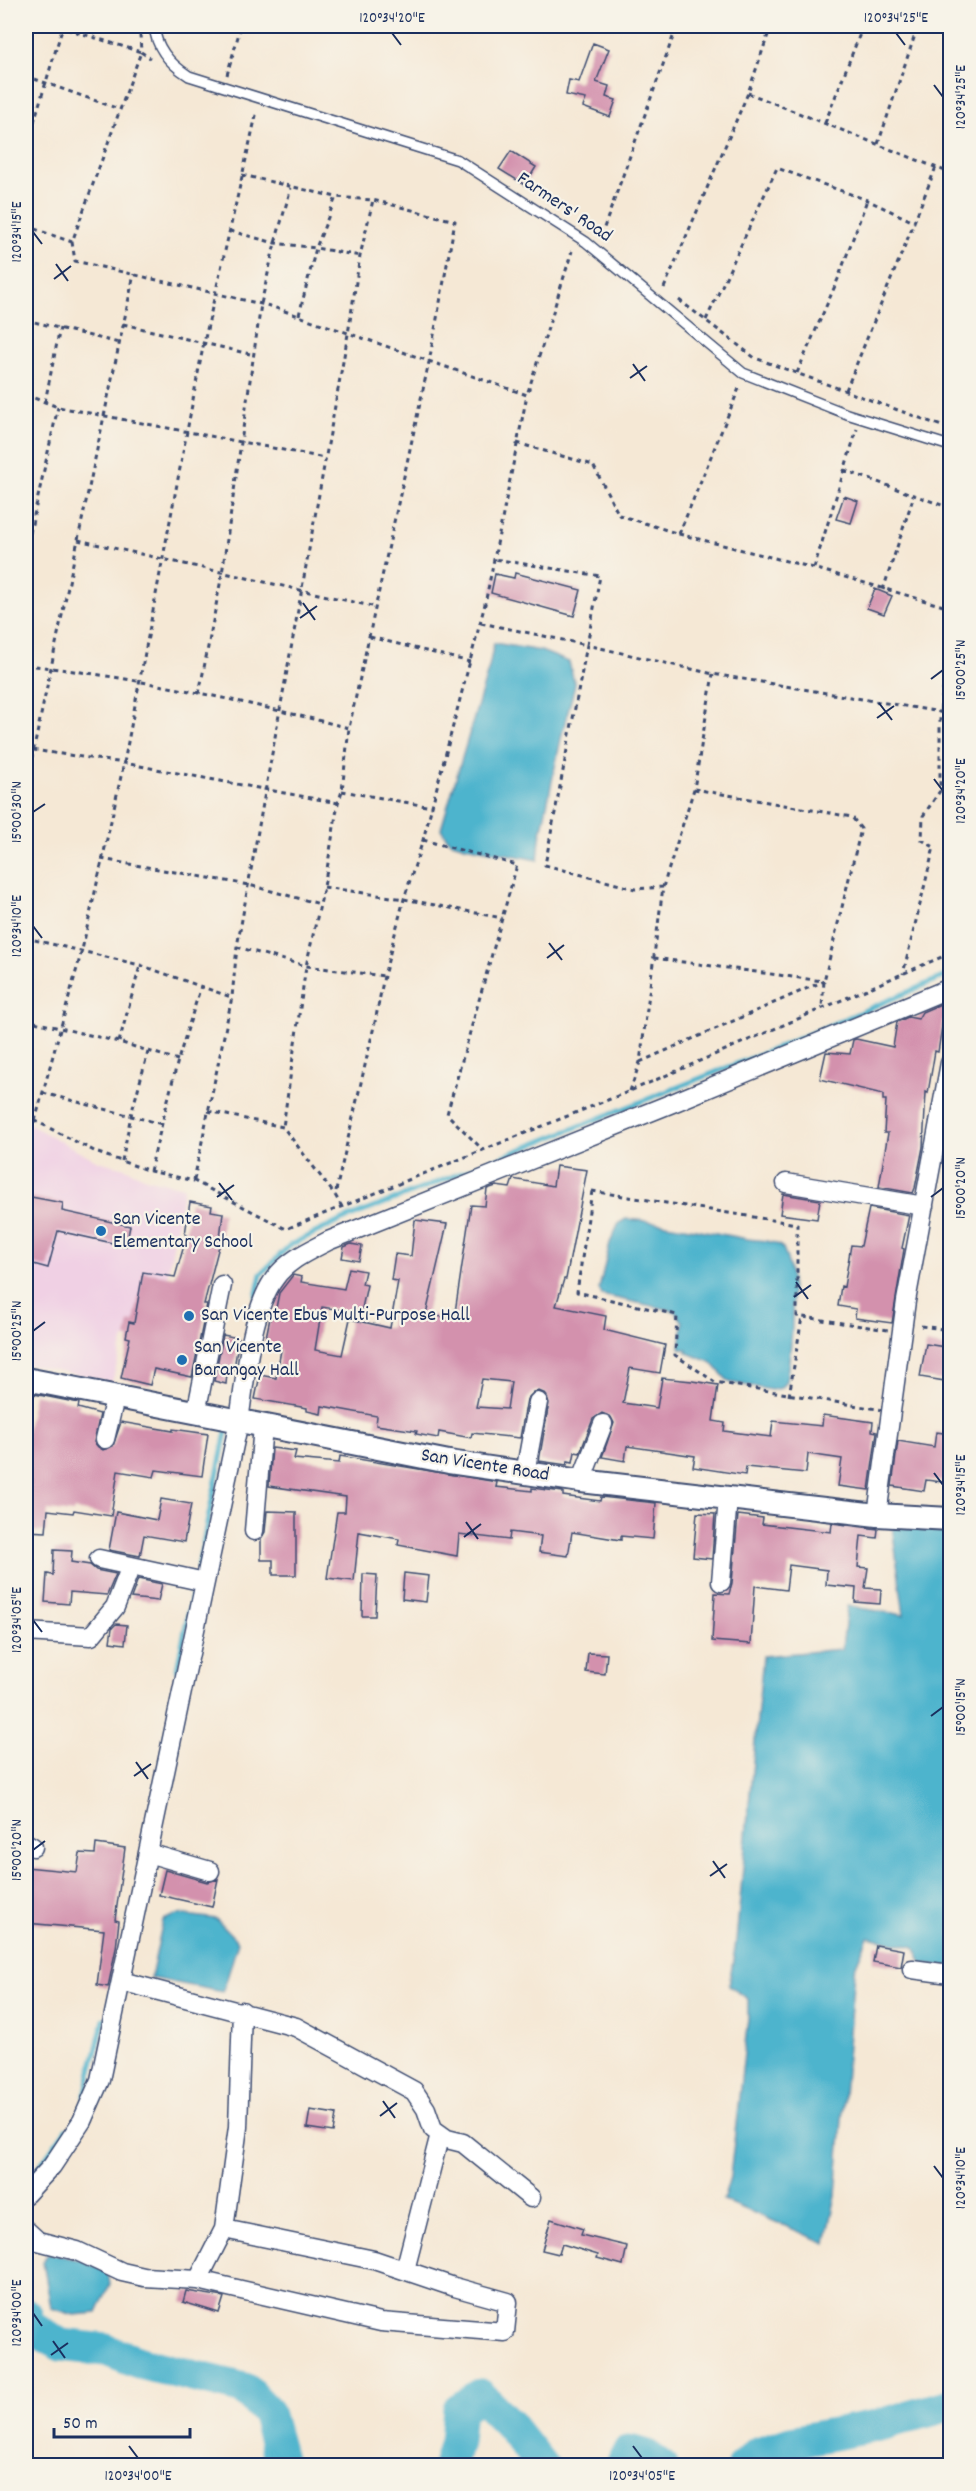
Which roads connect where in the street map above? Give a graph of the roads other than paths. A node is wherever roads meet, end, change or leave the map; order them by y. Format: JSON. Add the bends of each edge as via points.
{"nodes":[{"id":1,"x":154,"y":26,"type":"edge"},
{"id":2,"x":951,"y":446,"type":"edge"},
{"id":3,"x":951,"y":988,"type":"edge"},
{"id":4,"x":951,"y":1063,"type":"edge"},
{"id":5,"x":786,"y":1183,"type":"dead end"},
{"id":6,"x":924,"y":1206,"type":"junction"},
{"id":7,"x":222,"y":1286,"type":"dead end"},
{"id":8,"x":26,"y":1379,"type":"edge"},
{"id":9,"x":115,"y":1398,"type":"junction"},
{"id":10,"x":538,"y":1402,"type":"dead end"},
{"id":11,"x":196,"y":1413,"type":"junction"},
{"id":12,"x":239,"y":1421,"type":"junction"},
{"id":13,"x":603,"y":1424,"type":"dead end"},
{"id":14,"x":263,"y":1426,"type":"junction"},
{"id":15,"x":105,"y":1439,"type":"dead end"},
{"id":16,"x":525,"y":1473,"type":"junction"},
{"id":17,"x":581,"y":1481,"type":"junction"},
{"id":18,"x":728,"y":1498,"type":"junction"},
{"id":19,"x":877,"y":1515,"type":"junction"},
{"id":20,"x":951,"y":1519,"type":"edge"},
{"id":21,"x":254,"y":1531,"type":"dead end"},
{"id":22,"x":99,"y":1559,"type":"dead end"},
{"id":23,"x":131,"y":1566,"type":"junction"},
{"id":24,"x":722,"y":1581,"type":"dead end"},
{"id":25,"x":205,"y":1582,"type":"junction"},
{"id":26,"x":26,"y":1632,"type":"edge"},
{"id":27,"x":148,"y":1853,"type":"junction"},
{"id":28,"x":210,"y":1871,"type":"dead end"},
{"id":29,"x":912,"y":1969,"type":"dead end"},
{"id":30,"x":951,"y":1974,"type":"edge"},
{"id":31,"x":121,"y":1981,"type":"junction"},
{"id":32,"x":242,"y":2011,"type":"junction"},
{"id":33,"x":440,"y":2134,"type":"junction"},
{"id":34,"x":26,"y":2194,"type":"edge"},
{"id":35,"x":531,"y":2198,"type":"dead end"},
{"id":36,"x":224,"y":2229,"type":"junction"},
{"id":37,"x":26,"y":2230,"type":"edge"},
{"id":38,"x":405,"y":2270,"type":"junction"},
{"id":39,"x":198,"y":2280,"type":"junction"}],
"edges":[{"from":1,"to":2,"type":"lane","name":"Farmers' Road","via":[[159,46],[189,76],[458,160],[586,242],[743,373],[847,414]]},
{"from":3,"to":12,"type":"street","via":[[308,1251],[276,1276],[262,1299]]},
{"from":4,"to":6,"type":"street"},
{"from":5,"to":6,"type":"street"},
{"from":6,"to":19,"type":"street","via":[[906,1301]]},
{"from":7,"to":11,"type":"street"},
{"from":8,"to":9,"type":"street","name":"San Vicente Road"},
{"from":9,"to":11,"type":"street","name":"San Vicente Road"},
{"from":9,"to":15,"type":"street"},
{"from":10,"to":16,"type":"street"},
{"from":11,"to":12,"type":"street","name":"San Vicente Road"},
{"from":12,"to":14,"type":"street","name":"San Vicente Road"},
{"from":12,"to":25,"type":"street"},
{"from":13,"to":17,"type":"street"},
{"from":14,"to":16,"type":"street","name":"San Vicente Road"},
{"from":14,"to":21,"type":"street"},
{"from":16,"to":17,"type":"street","name":"San Vicente Road"},
{"from":17,"to":18,"type":"street","name":"San Vicente Road"},
{"from":18,"to":19,"type":"street","name":"San Vicente Road"},
{"from":18,"to":24,"type":"street"},
{"from":19,"to":20,"type":"street","name":"San Vicente Road"},
{"from":22,"to":23,"type":"street"},
{"from":23,"to":25,"type":"street"},
{"from":23,"to":26,"type":"street","via":[[115,1607],[91,1635]]},
{"from":25,"to":27,"type":"street"},
{"from":27,"to":28,"type":"street"},
{"from":27,"to":31,"type":"street"},
{"from":29,"to":30,"type":"street"},
{"from":31,"to":32,"type":"street"},
{"from":31,"to":34,"type":"street","via":[[100,2080],[82,2121],[52,2166]]},
{"from":32,"to":33,"type":"street","via":[[296,2027],[414,2091],[433,2129]]},
{"from":32,"to":36,"type":"street","via":[[238,2127]]},
{"from":33,"to":35,"type":"street","via":[[463,2143]]},
{"from":33,"to":38,"type":"street"},
{"from":36,"to":38,"type":"street"},
{"from":36,"to":39,"type":"street"},
{"from":37,"to":39,"type":"street","via":[[38,2241],[77,2251],[122,2272]]},
{"from":38,"to":39,"type":"street","via":[[508,2302],[505,2332],[381,2322]]}]}
